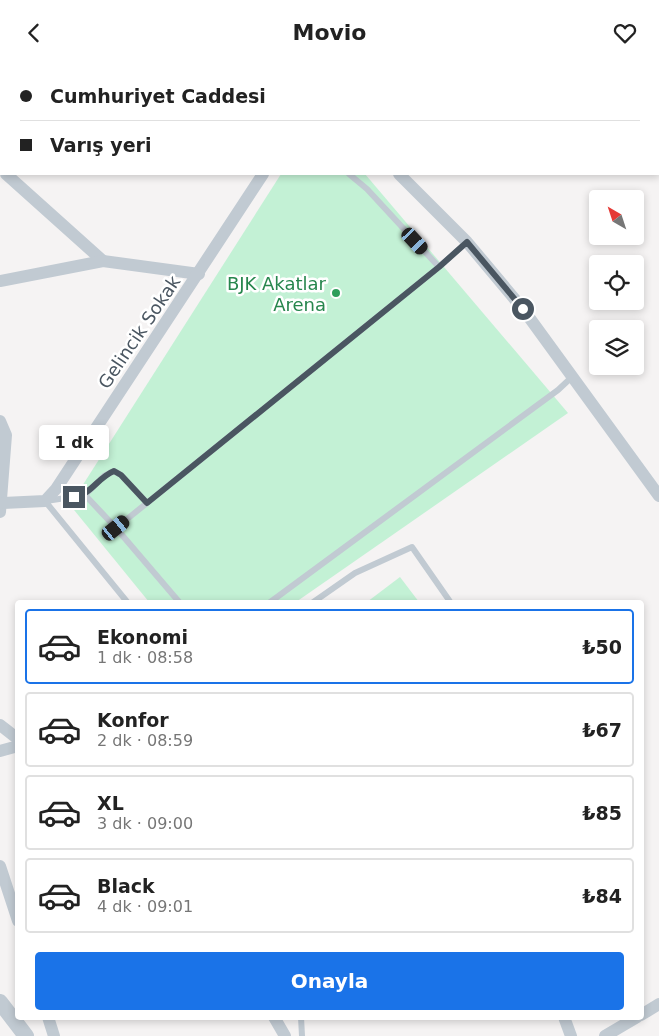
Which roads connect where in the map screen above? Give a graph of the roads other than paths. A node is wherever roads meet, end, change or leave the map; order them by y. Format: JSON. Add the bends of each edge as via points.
{"nodes":[{"id":1,"x":7,"y":175,"type":"edge"},
{"id":2,"x":261,"y":175,"type":"edge"},
{"id":3,"x":350,"y":175,"type":"edge"},
{"id":4,"x":400,"y":175,"type":"edge"},
{"id":5,"x":467,"y":242,"type":"junction"},
{"id":6,"x":103,"y":261,"type":"junction"},
{"id":7,"x":439,"y":267,"type":"junction"},
{"id":8,"x":199,"y":274,"type":"junction"},
{"id":9,"x":0,"y":281,"type":"edge"},
{"id":10,"x":572,"y":376,"type":"junction"},
{"id":11,"x":0,"y":421,"type":"edge"},
{"id":12,"x":85,"y":495,"type":"junction"},
{"id":13,"x":659,"y":497,"type":"edge"},
{"id":14,"x":45,"y":501,"type":"junction"},
{"id":15,"x":147,"y":503,"type":"junction"},
{"id":16,"x":1,"y":507,"type":"edge"},
{"id":17,"x":116,"y":528,"type":"junction"},
{"id":18,"x":126,"y":600,"type":"edge"},
{"id":19,"x":177,"y":600,"type":"edge"},
{"id":20,"x":273,"y":600,"type":"edge"},
{"id":21,"x":316,"y":600,"type":"edge"},
{"id":22,"x":449,"y":600,"type":"edge"},
{"id":23,"x":0,"y":725,"type":"edge"},
{"id":24,"x":15,"y":737,"type":"edge"},
{"id":25,"x":15,"y":747,"type":"edge"},
{"id":26,"x":0,"y":751,"type":"edge"},
{"id":27,"x":0,"y":866,"type":"edge"},
{"id":28,"x":15,"y":912,"type":"edge"},
{"id":29,"x":0,"y":1002,"type":"edge"},
{"id":30,"x":659,"y":1004,"type":"edge"},
{"id":31,"x":644,"y":1013,"type":"edge"},
{"id":32,"x":49,"y":1020,"type":"edge"},
{"id":33,"x":276,"y":1020,"type":"edge"},
{"id":34,"x":301,"y":1020,"type":"edge"},
{"id":35,"x":565,"y":1020,"type":"edge"},
{"id":36,"x":632,"y":1020,"type":"edge"},
{"id":37,"x":26,"y":1036,"type":"edge"},
{"id":38,"x":54,"y":1036,"type":"edge"},
{"id":39,"x":285,"y":1036,"type":"edge"},
{"id":40,"x":302,"y":1036,"type":"edge"},
{"id":41,"x":571,"y":1036,"type":"edge"},
{"id":42,"x":605,"y":1036,"type":"edge"}],
"edges":[{"from":1,"to":6,"type":"street"},
{"from":2,"to":8,"type":"street","name":"Gelincik Sokak"},
{"from":3,"to":7,"type":"lane"},
{"from":4,"to":5,"type":"street"},
{"from":5,"to":7,"type":"lane"},
{"from":5,"to":10,"type":"street","via":[[523,309]]},
{"from":6,"to":8,"type":"street"},
{"from":6,"to":9,"type":"street"},
{"from":7,"to":15,"type":"lane"},
{"from":8,"to":14,"type":"street","name":"Gelincik Sokak"},
{"from":10,"to":13,"type":"street"},
{"from":10,"to":20,"type":"lane","via":[[558,390]]},
{"from":11,"to":16,"type":"street","via":[[6,435]]},
{"from":12,"to":14,"type":"lane"},
{"from":12,"to":15,"type":"lane","via":[[104,475],[114,471]]},
{"from":12,"to":17,"type":"lane"},
{"from":14,"to":16,"type":"street"},
{"from":14,"to":18,"type":"lane"},
{"from":15,"to":17,"type":"lane"},
{"from":17,"to":19,"type":"lane"},
{"from":21,"to":22,"type":"lane","via":[[355,573],[412,547]]},
{"from":23,"to":24,"type":"street"},
{"from":25,"to":26,"type":"street"},
{"from":27,"to":28,"type":"street"},
{"from":29,"to":37,"type":"street"},
{"from":30,"to":31,"type":"street"},
{"from":32,"to":38,"type":"street"},
{"from":33,"to":39,"type":"street"},
{"from":34,"to":40,"type":"lane"},
{"from":35,"to":41,"type":"street"},
{"from":36,"to":42,"type":"street"}]}
